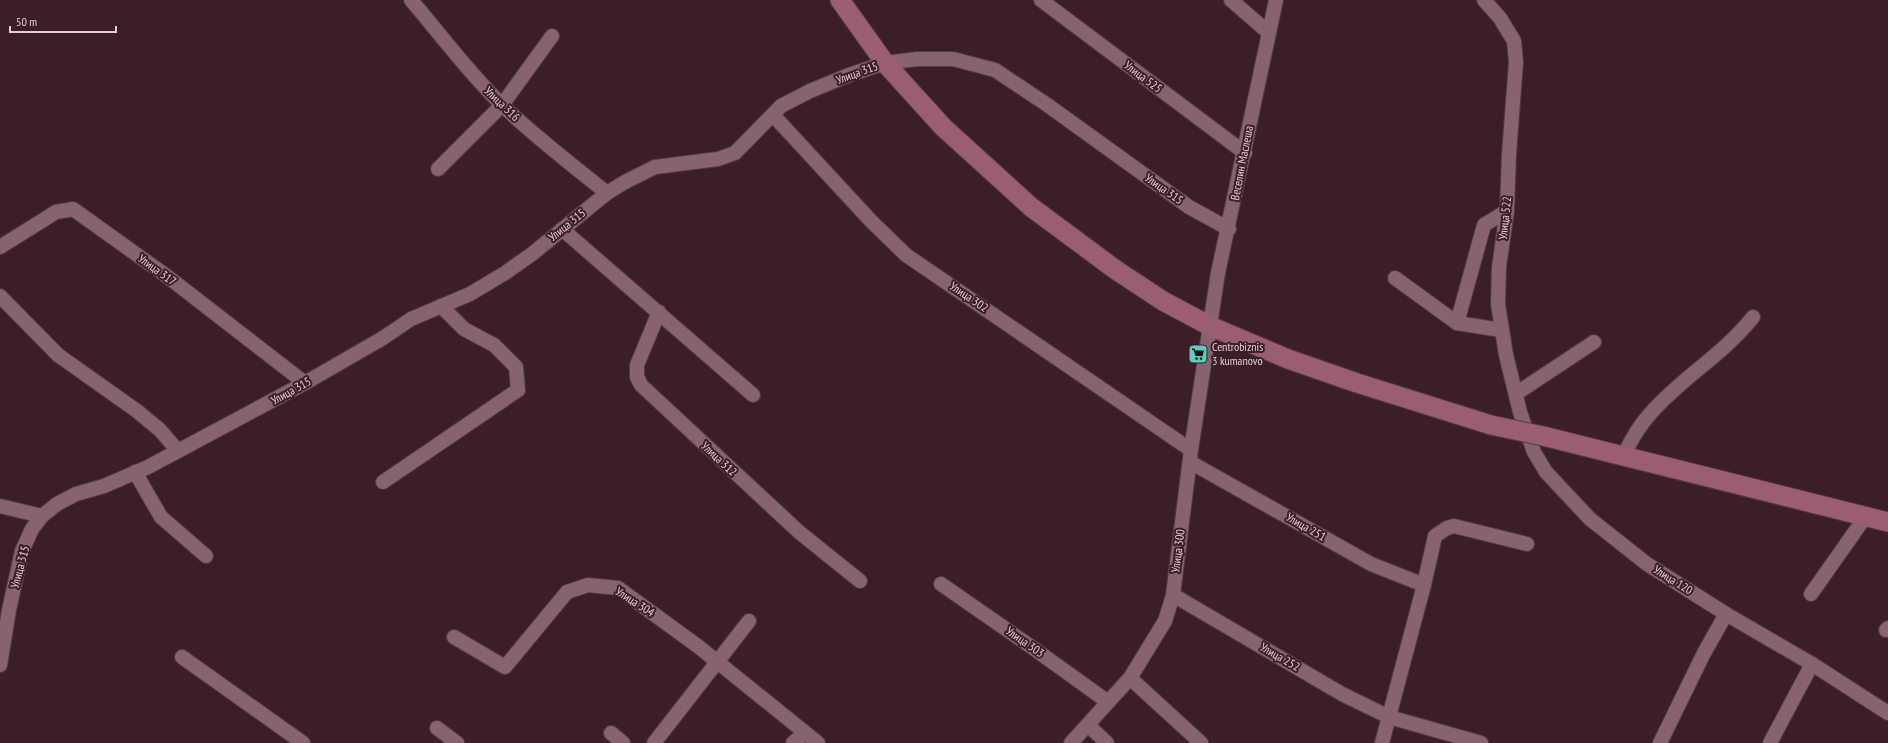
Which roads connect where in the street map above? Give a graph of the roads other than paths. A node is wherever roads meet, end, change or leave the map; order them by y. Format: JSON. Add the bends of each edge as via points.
{"nodes":[{"id":1,"x":411,"y":0,"type":"edge"},
{"id":2,"x":840,"y":0,"type":"edge"},
{"id":3,"x":1041,"y":0,"type":"edge"},
{"id":4,"x":1231,"y":0,"type":"edge"},
{"id":5,"x":1276,"y":0,"type":"edge"},
{"id":6,"x":1484,"y":0,"type":"edge"},
{"id":7,"x":1270,"y":33,"type":"junction"},
{"id":8,"x":552,"y":36,"type":"dead end"},
{"id":9,"x":885,"y":63,"type":"junction"},
{"id":10,"x":502,"y":105,"type":"junction"},
{"id":11,"x":772,"y":115,"type":"junction"},
{"id":12,"x":1245,"y":153,"type":"junction"},
{"id":13,"x":438,"y":169,"type":"dead end"},
{"id":14,"x":607,"y":193,"type":"junction"},
{"id":15,"x":1508,"y":211,"type":"junction"},
{"id":16,"x":1229,"y":228,"type":"junction"},
{"id":17,"x":562,"y":229,"type":"junction"},
{"id":18,"x":0,"y":247,"type":"edge"},
{"id":19,"x":1395,"y":278,"type":"dead end"},
{"id":20,"x":0,"y":296,"type":"edge"},
{"id":21,"x":441,"y":306,"type":"junction"},
{"id":22,"x":659,"y":312,"type":"junction"},
{"id":23,"x":1753,"y":317,"type":"dead end"},
{"id":24,"x":1457,"y":323,"type":"junction"},
{"id":25,"x":1210,"y":326,"type":"junction"},
{"id":26,"x":1501,"y":330,"type":"junction"},
{"id":27,"x":1594,"y":342,"type":"dead end"},
{"id":28,"x":305,"y":384,"type":"junction"},
{"id":29,"x":1517,"y":393,"type":"junction"},
{"id":30,"x":753,"y":395,"type":"dead end"},
{"id":31,"x":178,"y":451,"type":"junction"},
{"id":32,"x":1624,"y":455,"type":"junction"},
{"id":33,"x":1190,"y":456,"type":"junction"},
{"id":34,"x":135,"y":472,"type":"junction"},
{"id":35,"x":383,"y":482,"type":"dead end"},
{"id":36,"x":0,"y":506,"type":"edge"},
{"id":37,"x":42,"y":516,"type":"junction"},
{"id":38,"x":1866,"y":516,"type":"junction"},
{"id":39,"x":1888,"y":522,"type":"edge"},
{"id":40,"x":1527,"y":544,"type":"dead end"},
{"id":41,"x":206,"y":556,"type":"dead end"},
{"id":42,"x":860,"y":581,"type":"dead end"},
{"id":43,"x":941,"y":584,"type":"dead end"},
{"id":44,"x":1424,"y":585,"type":"junction"},
{"id":45,"x":1811,"y":594,"type":"dead end"},
{"id":46,"x":1173,"y":595,"type":"junction"},
{"id":47,"x":1726,"y":614,"type":"junction"},
{"id":48,"x":749,"y":621,"type":"dead end"},
{"id":49,"x":454,"y":637,"type":"dead end"},
{"id":50,"x":182,"y":657,"type":"dead end"},
{"id":51,"x":718,"y":662,"type":"junction"},
{"id":52,"x":1812,"y":664,"type":"junction"},
{"id":53,"x":0,"y":665,"type":"edge"},
{"id":54,"x":1130,"y":678,"type":"junction"},
{"id":55,"x":1108,"y":702,"type":"junction"},
{"id":56,"x":1888,"y":713,"type":"edge"},
{"id":57,"x":1389,"y":717,"type":"junction"},
{"id":58,"x":1088,"y":725,"type":"junction"},
{"id":59,"x":437,"y":728,"type":"dead end"},
{"id":60,"x":805,"y":732,"type":"junction"},
{"id":61,"x":611,"y":734,"type":"dead end"},
{"id":62,"x":303,"y":743,"type":"edge"},
{"id":63,"x":457,"y":743,"type":"edge"},
{"id":64,"x":623,"y":743,"type":"edge"},
{"id":65,"x":654,"y":743,"type":"edge"},
{"id":66,"x":793,"y":743,"type":"edge"},
{"id":67,"x":818,"y":743,"type":"edge"},
{"id":68,"x":1071,"y":743,"type":"edge"},
{"id":69,"x":1107,"y":743,"type":"edge"},
{"id":70,"x":1201,"y":743,"type":"edge"},
{"id":71,"x":1382,"y":743,"type":"edge"},
{"id":72,"x":1481,"y":743,"type":"edge"},
{"id":73,"x":1660,"y":743,"type":"edge"},
{"id":74,"x":1770,"y":743,"type":"edge"}],
"edges":[{"from":1,"to":10,"type":"street","name":"Улица 316","via":[[471,73]]},
{"from":2,"to":9,"type":"main road"},
{"from":3,"to":12,"type":"street","name":"Улица 525"},
{"from":4,"to":7,"type":"street"},
{"from":5,"to":7,"type":"street","name":"Веселин Маслеша"},
{"from":6,"to":15,"type":"street","name":"Улица 522","via":[[1500,18],[1514,41],[1516,62]]},
{"from":7,"to":12,"type":"street","name":"Веселин Маслеша"},
{"from":8,"to":10,"type":"street"},
{"from":9,"to":11,"type":"street","name":"Улица 315","via":[[810,91],[781,106]]},
{"from":9,"to":16,"type":"street","name":"Улица 315","via":[[917,59],[953,59],[995,70],[1189,207]]},
{"from":9,"to":25,"type":"main road","via":[[943,127],[1031,207],[1116,270],[1163,301]]},
{"from":10,"to":13,"type":"street"},
{"from":10,"to":14,"type":"street","name":"Улица 316","via":[[545,144]]},
{"from":11,"to":14,"type":"street","name":"Улица 315","via":[[735,153],[718,159],[656,167]]},
{"from":11,"to":33,"type":"street","name":"Улица 302","via":[[906,255]]},
{"from":12,"to":16,"type":"street","name":"Веселин Маслеша"},
{"from":14,"to":17,"type":"street","name":"Улица 315"},
{"from":15,"to":24,"type":"street","via":[[1484,224]]},
{"from":15,"to":26,"type":"street","name":"Улица 522","via":[[1499,267],[1498,304]]},
{"from":16,"to":25,"type":"street","name":"Веселин Маслеша","via":[[1218,273]]},
{"from":17,"to":21,"type":"street","name":"Улица 315","via":[[505,273],[470,294]]},
{"from":17,"to":22,"type":"street"},
{"from":18,"to":28,"type":"street","name":"Улица 317","via":[[56,212],[73,209],[168,277]]},
{"from":19,"to":24,"type":"street"},
{"from":20,"to":31,"type":"street","via":[[58,354],[160,430]]},
{"from":21,"to":28,"type":"street","name":"Улица 315","via":[[411,319]]},
{"from":21,"to":35,"type":"street","via":[[464,329],[494,345],[516,367],[518,390]]},
{"from":22,"to":30,"type":"street"},
{"from":22,"to":42,"type":"street","name":"Улица 312","via":[[637,365],[637,377],[641,385],[799,532]]},
{"from":23,"to":32,"type":"street","via":[[1741,332],[1650,414]]},
{"from":24,"to":26,"type":"street"},
{"from":25,"to":32,"type":"main road","bridge":true,"via":[[1288,359],[1491,425]]},
{"from":25,"to":33,"type":"street","name":"Улица 300"},
{"from":26,"to":29,"type":"street","name":"Улица 522"},
{"from":27,"to":29,"type":"street"},
{"from":28,"to":31,"type":"street","name":"Улица 315"},
{"from":29,"to":47,"type":"street","name":"Улица 120","via":[[1520,412],[1534,452],[1546,472],[1590,519],[1647,564]]},
{"from":31,"to":34,"type":"street","name":"Улица 315"},
{"from":32,"to":38,"type":"main road"},
{"from":33,"to":44,"type":"street","name":"Улица 251","via":[[1371,564]]},
{"from":33,"to":46,"type":"street","name":"Улица 300"},
{"from":34,"to":37,"type":"street","name":"Улица 315","via":[[104,486],[76,494]]},
{"from":34,"to":41,"type":"street","via":[[161,517]]},
{"from":36,"to":37,"type":"street"},
{"from":37,"to":53,"type":"street","name":"Улица 315","via":[[32,529],[22,552]]},
{"from":38,"to":39,"type":"main road"},
{"from":38,"to":45,"type":"street"},
{"from":40,"to":44,"type":"street","via":[[1454,526],[1447,528],[1435,536]]},
{"from":43,"to":55,"type":"street","name":"Улица 303"},
{"from":44,"to":57,"type":"street"},
{"from":46,"to":54,"type":"street","name":"Улица 300","via":[[1165,621]]},
{"from":46,"to":57,"type":"street","name":"Улица 252","via":[[1342,694]]},
{"from":47,"to":52,"type":"street","name":"Улица 120"},
{"from":47,"to":73,"type":"street"},
{"from":48,"to":51,"type":"street"},
{"from":49,"to":51,"type":"street","name":"Улица 304","via":[[505,667],[567,592],[588,585],[618,588]]},
{"from":50,"to":62,"type":"street"},
{"from":51,"to":60,"type":"street","name":"Улица 304"},
{"from":51,"to":65,"type":"street"},
{"from":52,"to":56,"type":"street","name":"Улица 120"},
{"from":52,"to":74,"type":"street"},
{"from":54,"to":55,"type":"street","name":"Улица 300"},
{"from":54,"to":70,"type":"street"},
{"from":55,"to":58,"type":"street","name":"Улица 300"},
{"from":57,"to":71,"type":"street"},
{"from":57,"to":72,"type":"street","name":"Улица 252"},
{"from":58,"to":68,"type":"street","name":"Улица 300"},
{"from":58,"to":69,"type":"street"},
{"from":59,"to":63,"type":"street"},
{"from":60,"to":66,"type":"street"},
{"from":60,"to":67,"type":"street","name":"Улица 304"},
{"from":61,"to":64,"type":"street"}]}
